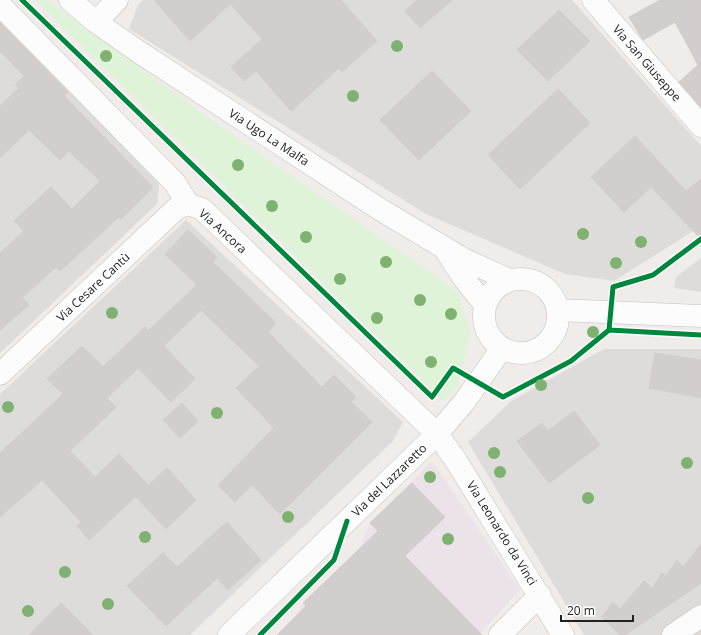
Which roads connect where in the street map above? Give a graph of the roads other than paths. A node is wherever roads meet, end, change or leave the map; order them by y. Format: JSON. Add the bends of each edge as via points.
{"nodes":[{"id":1,"x":70,"y":0,"type":"edge"},
{"id":2,"x":117,"y":0,"type":"edge"},
{"id":3,"x":593,"y":0,"type":"edge"},
{"id":4,"x":0,"y":5,"type":"edge"},
{"id":5,"x":96,"y":22,"type":"junction"},
{"id":6,"x":701,"y":126,"type":"edge"},
{"id":7,"x":188,"y":204,"type":"junction"},
{"id":8,"x":444,"y":248,"type":"junction"},
{"id":9,"x":510,"y":280,"type":"junction"},
{"id":10,"x":485,"y":305,"type":"junction"},
{"id":11,"x":558,"y":310,"type":"junction"},
{"id":12,"x":701,"y":316,"type":"edge"},
{"id":13,"x":502,"y":348,"type":"junction"},
{"id":14,"x":0,"y":374,"type":"edge"},
{"id":15,"x":436,"y":434,"type":"junction"},
{"id":16,"x":540,"y":595,"type":"junction"},
{"id":17,"x":701,"y":616,"type":"edge"},
{"id":18,"x":229,"y":635,"type":"edge"},
{"id":19,"x":500,"y":635,"type":"edge"},
{"id":20,"x":563,"y":635,"type":"edge"},
{"id":21,"x":673,"y":635,"type":"edge"}],
"edges":[{"from":1,"to":5,"type":"street","name":"Via Ugo La Malfa"},
{"from":2,"to":5,"type":"street"},
{"from":3,"to":6,"type":"street","name":"Via San Giuseppe"},
{"from":4,"to":7,"type":"street","name":"Via Ancora","via":[[174,183]]},
{"from":5,"to":8,"type":"street","name":"Via Ugo La Malfa","via":[[348,189]]},
{"from":7,"to":14,"type":"street","name":"Via Cesare Cantù","via":[[177,208]]},
{"from":7,"to":15,"type":"street","name":"Via Ancora","via":[[202,209]]},
{"from":8,"to":9,"type":"street","name":"Via Ugo La Malfa"},
{"from":8,"to":10,"type":"street","name":"Via Ugo La Malfa"},
{"from":9,"to":10,"type":"street","via":[[499,285],[490,294]]},
{"from":9,"to":11,"type":"street","name":"Via Ugo La Malfa","via":[[522,278],[535,281],[546,288],[554,298]]},
{"from":10,"to":13,"type":"street","via":[[483,317],[486,330]]},
{"from":11,"to":12,"type":"street"},
{"from":11,"to":13,"type":"street","via":[[555,333],[542,346],[526,353],[514,353]]},
{"from":13,"to":15,"type":"street","name":"Via del Lazzaretto","via":[[465,401]]},
{"from":15,"to":16,"type":"street","name":"Via Leonardo da Vinci","via":[[456,459]]},
{"from":15,"to":18,"type":"street","name":"Via del Lazzaretto"},
{"from":16,"to":19,"type":"street"},
{"from":16,"to":20,"type":"street","name":"Via Leonardo da Vinci"},
{"from":17,"to":21,"type":"street"}]}
